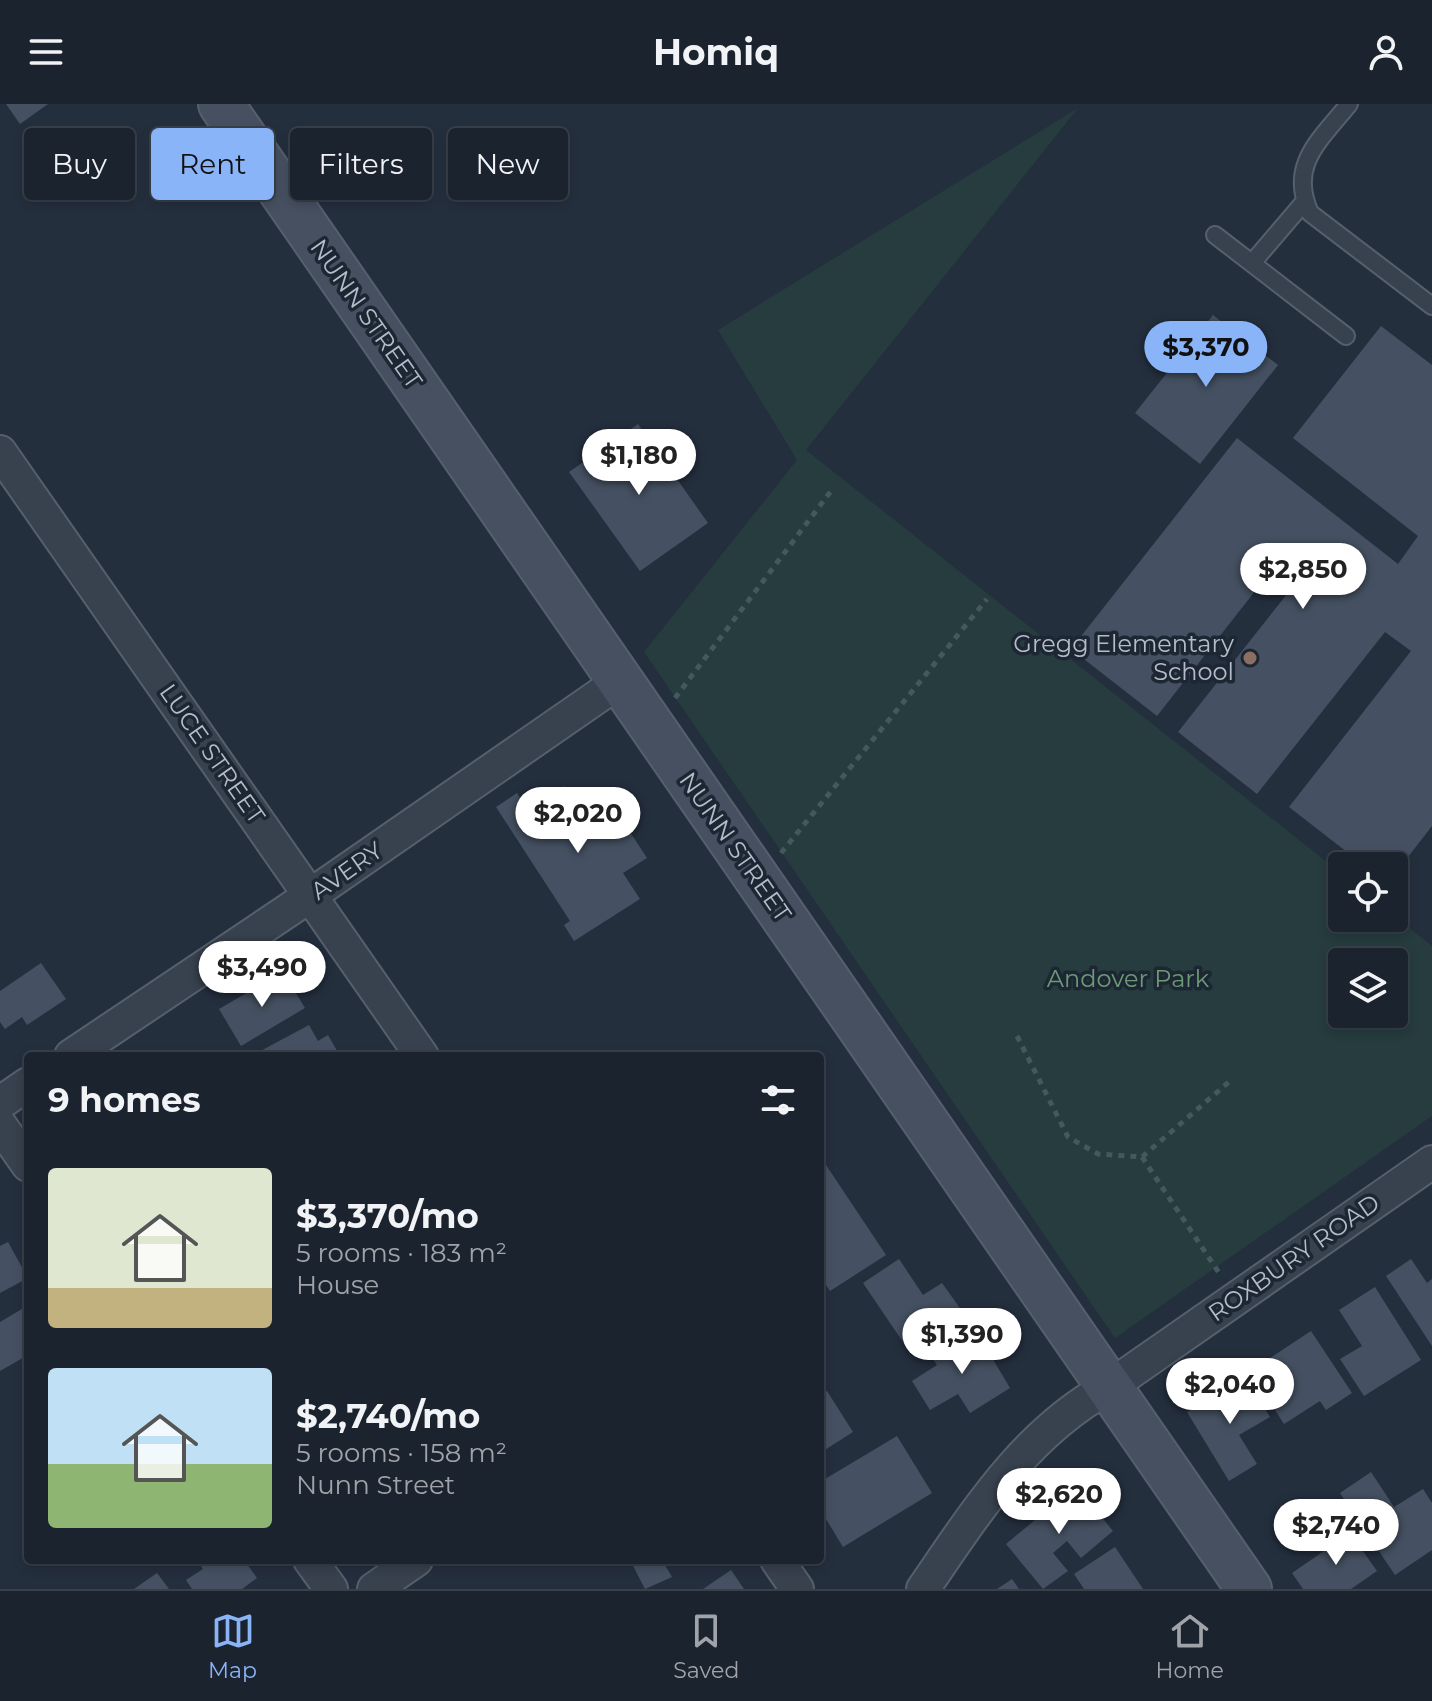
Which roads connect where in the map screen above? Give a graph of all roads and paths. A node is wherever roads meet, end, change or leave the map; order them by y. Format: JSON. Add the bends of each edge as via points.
{"nodes":[{"id":1,"x":221,"y":104,"type":"edge"},
{"id":2,"x":1349,"y":104,"type":"edge"},
{"id":3,"x":1305,"y":201,"type":"junction"},
{"id":4,"x":1215,"y":235,"type":"dead end"},
{"id":5,"x":1252,"y":263,"type":"junction"},
{"id":6,"x":1432,"y":306,"type":"edge"},
{"id":7,"x":1346,"y":336,"type":"dead end"},
{"id":8,"x":0,"y":452,"type":"edge"},
{"id":9,"x":831,"y":491,"type":"dead end"},
{"id":10,"x":987,"y":599,"type":"dead end"},
{"id":11,"x":620,"y":681,"type":"junction"},
{"id":12,"x":653,"y":728,"type":"junction"},
{"id":13,"x":758,"y":880,"type":"junction"},
{"id":14,"x":311,"y":895,"type":"junction"},
{"id":15,"x":1017,"y":1036,"type":"dead end"},
{"id":16,"x":77,"y":1052,"type":"edge"},
{"id":17,"x":419,"y":1052,"type":"edge"},
{"id":18,"x":1230,"y":1081,"type":"dead end"},
{"id":19,"x":24,"y":1087,"type":"edge"},
{"id":20,"x":0,"y":1103,"type":"edge"},
{"id":21,"x":0,"y":1125,"type":"edge"},
{"id":22,"x":1142,"y":1157,"type":"junction"},
{"id":23,"x":24,"y":1159,"type":"edge"},
{"id":24,"x":1432,"y":1162,"type":"edge"},
{"id":25,"x":1236,"y":1298,"type":"junction"},
{"id":26,"x":1109,"y":1387,"type":"junction"},
{"id":27,"x":313,"y":1564,"type":"edge"},
{"id":28,"x":410,"y":1564,"type":"edge"},
{"id":29,"x":780,"y":1564,"type":"edge"},
{"id":30,"x":331,"y":1589,"type":"edge"},
{"id":31,"x":374,"y":1589,"type":"edge"},
{"id":32,"x":797,"y":1589,"type":"edge"},
{"id":33,"x":923,"y":1589,"type":"edge"},
{"id":34,"x":1249,"y":1589,"type":"edge"}],
"edges":[{"from":1,"to":11,"type":"street","name":"NUNN STREET"},
{"from":2,"to":3,"type":"lane","via":[[1305,160]]},
{"from":3,"to":5,"type":"lane"},
{"from":3,"to":6,"type":"lane","via":[[1310,213]]},
{"from":4,"to":5,"type":"lane"},
{"from":5,"to":7,"type":"lane"},
{"from":8,"to":14,"type":"street","name":"LUCE STREET"},
{"from":9,"to":12,"type":"path"},
{"from":10,"to":13,"type":"path"},
{"from":11,"to":12,"type":"street","name":"NUNN STREET"},
{"from":11,"to":14,"type":"street","name":"AVERY"},
{"from":12,"to":13,"type":"street","name":"NUNN STREET"},
{"from":13,"to":26,"type":"street","name":"NUNN STREET"},
{"from":14,"to":16,"type":"street","name":"AVERY"},
{"from":14,"to":17,"type":"street","name":"LUCE STREET"},
{"from":15,"to":22,"type":"path","via":[[1068,1137],[1098,1154]]},
{"from":18,"to":22,"type":"path"},
{"from":19,"to":20,"type":"street"},
{"from":21,"to":23,"type":"street"},
{"from":22,"to":25,"type":"path"},
{"from":24,"to":25,"type":"street","name":"ROXBURY ROAD"},
{"from":25,"to":26,"type":"street","name":"ROXBURY ROAD"},
{"from":26,"to":33,"type":"street","name":"ROXBURY ROAD","via":[[1074,1406],[1003,1474]]},
{"from":26,"to":34,"type":"street","name":"NUNN STREET"},
{"from":27,"to":30,"type":"street"},
{"from":28,"to":31,"type":"street"},
{"from":29,"to":32,"type":"street"}]}
